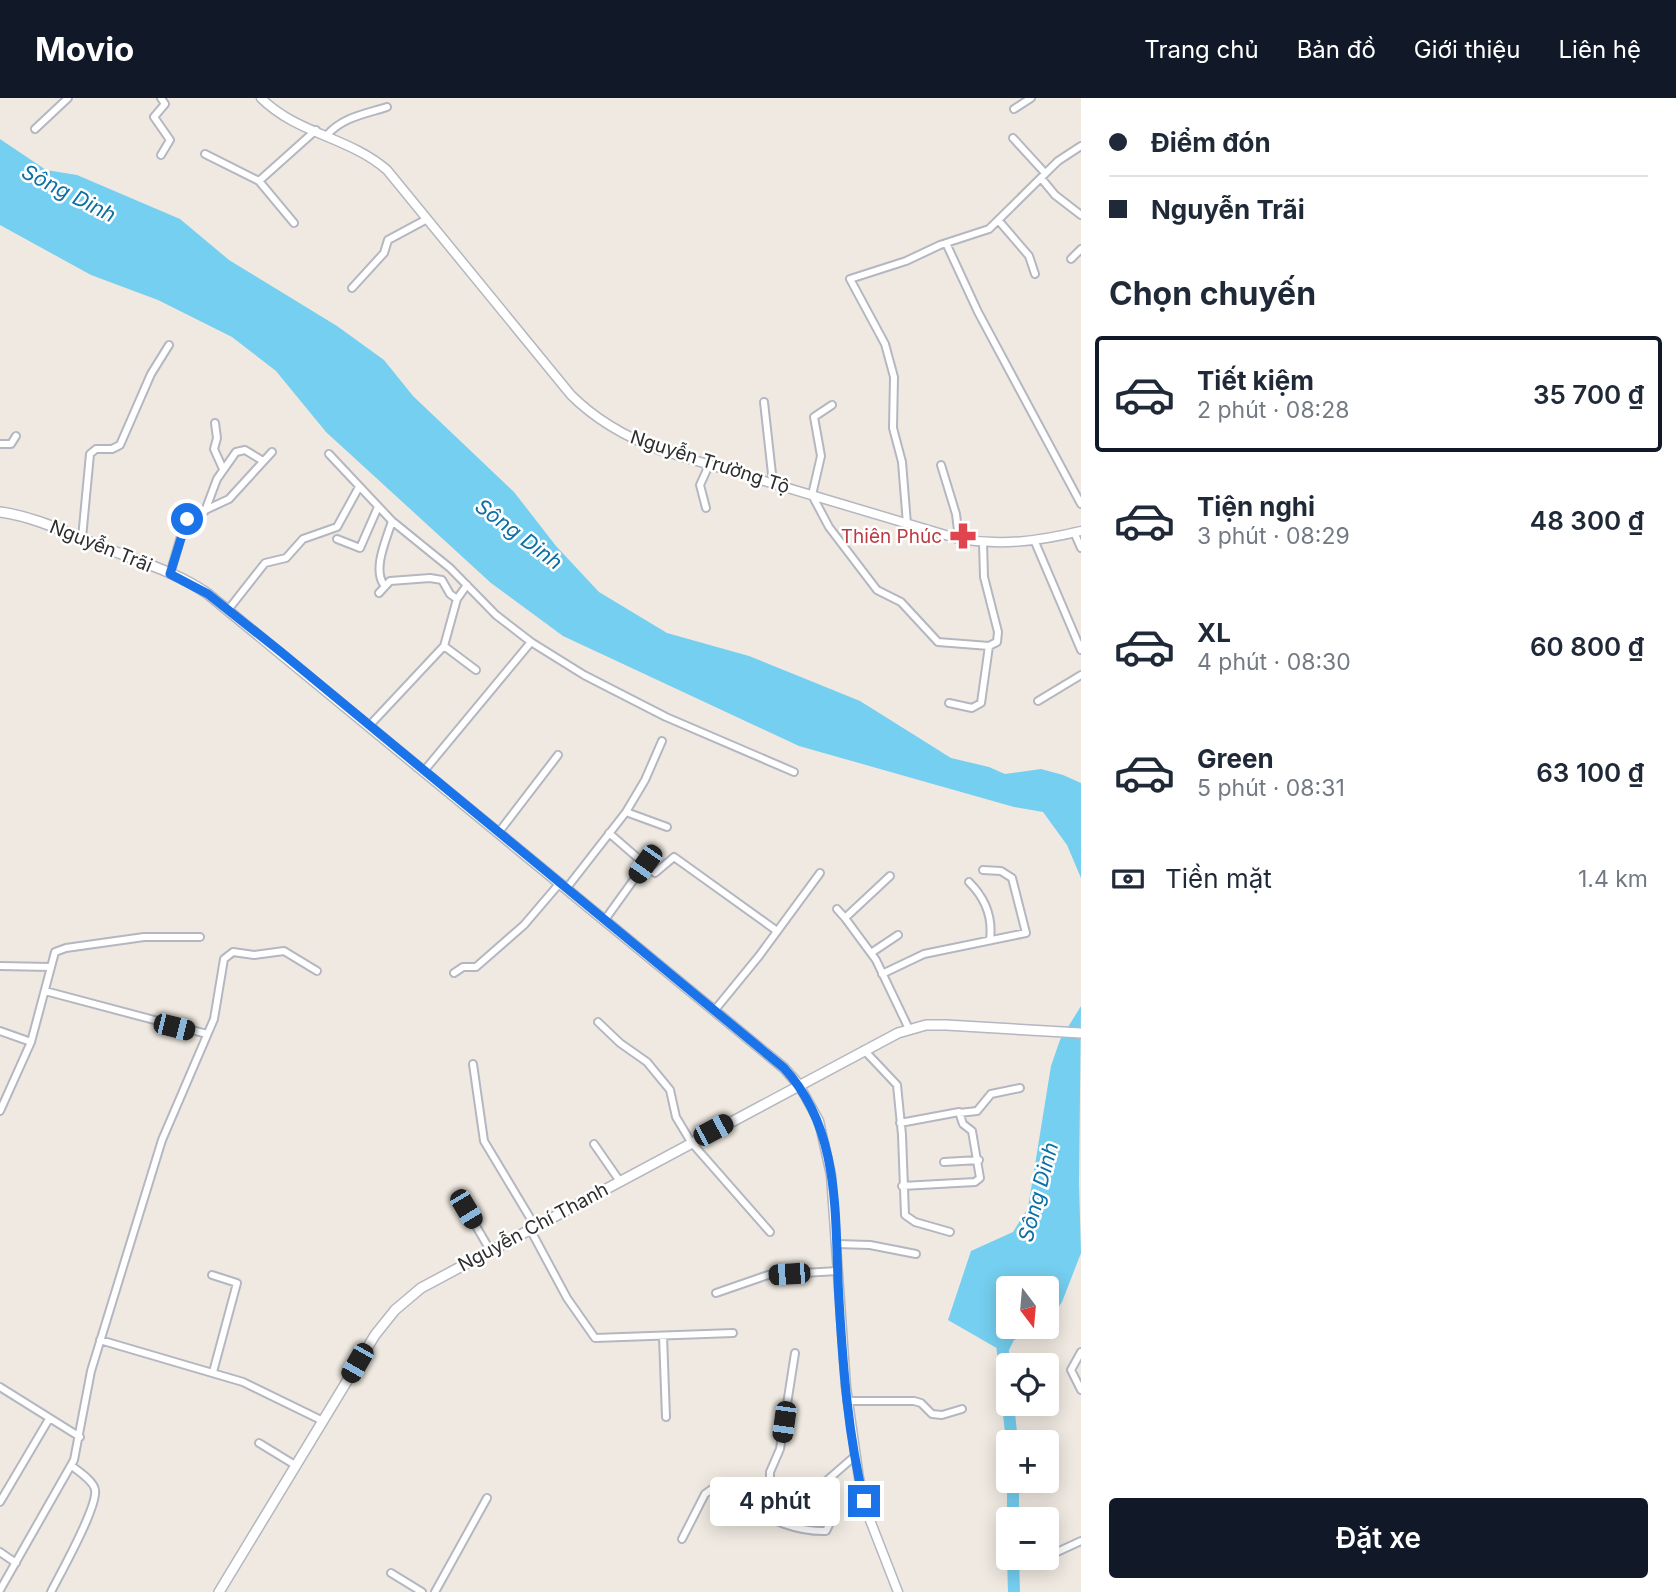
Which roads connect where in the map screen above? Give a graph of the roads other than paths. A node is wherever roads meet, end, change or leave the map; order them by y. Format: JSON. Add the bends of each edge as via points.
{"nodes":[{"id":1,"x":68,"y":98,"type":"edge"},
{"id":2,"x":161,"y":98,"type":"edge"},
{"id":3,"x":261,"y":98,"type":"edge"},
{"id":4,"x":1031,"y":98,"type":"edge"},
{"id":5,"x":387,"y":107,"type":"dead end"},
{"id":6,"x":1014,"y":109,"type":"dead end"},
{"id":7,"x":35,"y":129,"type":"dead end"},
{"id":8,"x":316,"y":130,"type":"junction"},
{"id":9,"x":327,"y":135,"type":"junction"},
{"id":10,"x":1013,"y":138,"type":"dead end"},
{"id":11,"x":1081,"y":146,"type":"edge"},
{"id":12,"x":205,"y":154,"type":"dead end"},
{"id":13,"x":161,"y":155,"type":"dead end"},
{"id":14,"x":1043,"y":175,"type":"junction"},
{"id":15,"x":259,"y":181,"type":"junction"},
{"id":16,"x":1081,"y":215,"type":"edge"},
{"id":17,"x":427,"y":219,"type":"junction"},
{"id":18,"x":999,"y":221,"type":"junction"},
{"id":19,"x":294,"y":223,"type":"dead end"},
{"id":20,"x":946,"y":243,"type":"junction"},
{"id":21,"x":1081,"y":248,"type":"edge"},
{"id":22,"x":1071,"y":259,"type":"dead end"},
{"id":23,"x":1035,"y":274,"type":"dead end"},
{"id":24,"x":352,"y":288,"type":"dead end"},
{"id":25,"x":169,"y":345,"type":"dead end"},
{"id":26,"x":764,"y":402,"type":"dead end"},
{"id":27,"x":832,"y":405,"type":"dead end"},
{"id":28,"x":215,"y":423,"type":"dead end"},
{"id":29,"x":16,"y":436,"type":"dead end"},
{"id":30,"x":0,"y":444,"type":"edge"},
{"id":31,"x":272,"y":452,"type":"dead end"},
{"id":32,"x":329,"y":454,"type":"dead end"},
{"id":33,"x":264,"y":461,"type":"junction"},
{"id":34,"x":709,"y":465,"type":"junction"},
{"id":35,"x":941,"y":465,"type":"dead end"},
{"id":36,"x":223,"y":469,"type":"junction"},
{"id":37,"x":773,"y":483,"type":"junction"},
{"id":38,"x":359,"y":487,"type":"junction"},
{"id":39,"x":812,"y":495,"type":"junction"},
{"id":40,"x":1081,"y":504,"type":"edge"},
{"id":41,"x":378,"y":507,"type":"junction"},
{"id":42,"x":706,"y":508,"type":"dead end"},
{"id":43,"x":205,"y":511,"type":"junction"},
{"id":44,"x":0,"y":512,"type":"edge"},
{"id":45,"x":392,"y":521,"type":"junction"},
{"id":46,"x":907,"y":524,"type":"junction"},
{"id":47,"x":1078,"y":532,"type":"edge"},
{"id":48,"x":82,"y":538,"type":"junction"},
{"id":49,"x":337,"y":539,"type":"dead end"},
{"id":50,"x":960,"y":539,"type":"junction"},
{"id":51,"x":1035,"y":542,"type":"junction"},
{"id":52,"x":983,"y":543,"type":"junction"},
{"id":53,"x":1081,"y":548,"type":"edge"},
{"id":54,"x":170,"y":574,"type":"junction"},
{"id":55,"x":384,"y":585,"type":"junction"},
{"id":56,"x":467,"y":585,"type":"junction"},
{"id":57,"x":379,"y":593,"type":"dead end"},
{"id":58,"x":457,"y":599,"type":"junction"},
{"id":59,"x":228,"y":610,"type":"junction"},
{"id":60,"x":531,"y":642,"type":"junction"},
{"id":61,"x":444,"y":646,"type":"junction"},
{"id":62,"x":989,"y":646,"type":"junction"},
{"id":63,"x":1081,"y":650,"type":"edge"},
{"id":64,"x":476,"y":670,"type":"dead end"},
{"id":65,"x":1081,"y":675,"type":"edge"},
{"id":66,"x":1038,"y":701,"type":"dead end"},
{"id":67,"x":949,"y":703,"type":"dead end"},
{"id":68,"x":369,"y":726,"type":"junction"},
{"id":69,"x":662,"y":740,"type":"dead end"},
{"id":70,"x":558,"y":755,"type":"dead end"},
{"id":71,"x":424,"y":771,"type":"junction"},
{"id":72,"x":794,"y":772,"type":"dead end"},
{"id":73,"x":626,"y":812,"type":"junction"},
{"id":74,"x":667,"y":827,"type":"dead end"},
{"id":75,"x":499,"y":832,"type":"junction"},
{"id":76,"x":609,"y":833,"type":"junction"},
{"id":77,"x":645,"y":864,"type":"junction"},
{"id":78,"x":983,"y":870,"type":"dead end"},
{"id":79,"x":820,"y":873,"type":"dead end"},
{"id":80,"x":890,"y":876,"type":"dead end"},
{"id":81,"x":969,"y":882,"type":"dead end"},
{"id":82,"x":563,"y":887,"type":"junction"},
{"id":83,"x":837,"y":909,"type":"dead end"},
{"id":84,"x":845,"y":918,"type":"junction"},
{"id":85,"x":604,"y":921,"type":"junction"},
{"id":86,"x":777,"y":931,"type":"junction"},
{"id":87,"x":898,"y":935,"type":"dead end"},
{"id":88,"x":200,"y":937,"type":"dead end"},
{"id":89,"x":990,"y":939,"type":"junction"},
{"id":90,"x":871,"y":953,"type":"junction"},
{"id":91,"x":0,"y":966,"type":"edge"},
{"id":92,"x":51,"y":967,"type":"junction"},
{"id":93,"x":317,"y":971,"type":"dead end"},
{"id":94,"x":454,"y":973,"type":"dead end"},
{"id":95,"x":882,"y":974,"type":"junction"},
{"id":96,"x":45,"y":991,"type":"junction"},
{"id":97,"x":714,"y":1011,"type":"junction"},
{"id":98,"x":598,"y":1021,"type":"dead end"},
{"id":99,"x":909,"y":1029,"type":"junction"},
{"id":100,"x":0,"y":1031,"type":"edge"},
{"id":101,"x":1081,"y":1033,"type":"edge"},
{"id":102,"x":207,"y":1034,"type":"junction"},
{"id":103,"x":31,"y":1042,"type":"junction"},
{"id":104,"x":864,"y":1049,"type":"junction"},
{"id":105,"x":473,"y":1065,"type":"dead end"},
{"id":106,"x":799,"y":1085,"type":"junction"},
{"id":107,"x":1020,"y":1087,"type":"dead end"},
{"id":108,"x":0,"y":1111,"type":"edge"},
{"id":109,"x":960,"y":1113,"type":"junction"},
{"id":110,"x":900,"y":1123,"type":"junction"},
{"id":111,"x":691,"y":1142,"type":"junction"},
{"id":112,"x":594,"y":1144,"type":"dead end"},
{"id":113,"x":979,"y":1160,"type":"junction"},
{"id":114,"x":944,"y":1162,"type":"dead end"},
{"id":115,"x":619,"y":1180,"type":"junction"},
{"id":116,"x":902,"y":1186,"type":"junction"},
{"id":117,"x":466,"y":1209,"type":"dead end"},
{"id":118,"x":533,"y":1227,"type":"junction"},
{"id":119,"x":770,"y":1231,"type":"dead end"},
{"id":120,"x":950,"y":1232,"type":"dead end"},
{"id":121,"x":837,"y":1244,"type":"junction"},
{"id":122,"x":490,"y":1250,"type":"junction"},
{"id":123,"x":915,"y":1254,"type":"dead end"},
{"id":124,"x":838,"y":1271,"type":"junction"},
{"id":125,"x":212,"y":1275,"type":"dead end"},
{"id":126,"x":716,"y":1293,"type":"dead end"},
{"id":127,"x":733,"y":1333,"type":"dead end"},
{"id":128,"x":663,"y":1336,"type":"junction"},
{"id":129,"x":100,"y":1340,"type":"junction"},
{"id":130,"x":1081,"y":1352,"type":"edge"},
{"id":131,"x":795,"y":1353,"type":"dead end"},
{"id":132,"x":214,"y":1372,"type":"junction"},
{"id":133,"x":0,"y":1387,"type":"edge"},
{"id":134,"x":1081,"y":1390,"type":"edge"},
{"id":135,"x":847,"y":1401,"type":"junction"},
{"id":136,"x":962,"y":1409,"type":"dead end"},
{"id":137,"x":666,"y":1417,"type":"dead end"},
{"id":138,"x":49,"y":1419,"type":"junction"},
{"id":139,"x":323,"y":1421,"type":"junction"},
{"id":140,"x":80,"y":1437,"type":"junction"},
{"id":141,"x":259,"y":1443,"type":"dead end"},
{"id":142,"x":855,"y":1456,"type":"junction"},
{"id":143,"x":295,"y":1465,"type":"junction"},
{"id":144,"x":72,"y":1466,"type":"junction"},
{"id":145,"x":1,"y":1498,"type":"edge"},
{"id":146,"x":487,"y":1498,"type":"dead end"},
{"id":147,"x":827,"y":1508,"type":"junction"},
{"id":148,"x":682,"y":1539,"type":"dead end"},
{"id":149,"x":1081,"y":1541,"type":"edge"},
{"id":150,"x":1059,"y":1551,"type":"edge"},
{"id":151,"x":0,"y":1552,"type":"edge"},
{"id":152,"x":16,"y":1563,"type":"junction"},
{"id":153,"x":391,"y":1573,"type":"dead end"},
{"id":154,"x":0,"y":1590,"type":"edge"},
{"id":155,"x":51,"y":1592,"type":"edge"},
{"id":156,"x":219,"y":1592,"type":"edge"},
{"id":157,"x":422,"y":1592,"type":"edge"},
{"id":158,"x":435,"y":1592,"type":"edge"},
{"id":159,"x":898,"y":1592,"type":"edge"}],
"edges":[{"from":1,"to":7,"type":"street"},
{"from":2,"to":13,"type":"street","via":[[165,104],[154,117],[170,140]]},
{"from":3,"to":8,"type":"street","name":"Nguyễn Trường Tộ","via":[[282,116]]},
{"from":4,"to":6,"type":"street"},
{"from":5,"to":9,"type":"street","via":[[349,118]]},
{"from":8,"to":9,"type":"street","name":"Nguyễn Trường Tộ"},
{"from":8,"to":15,"type":"street"},
{"from":9,"to":17,"type":"street","name":"Nguyễn Trường Tộ","via":[[380,164]]},
{"from":10,"to":14,"type":"street"},
{"from":11,"to":14,"type":"street"},
{"from":12,"to":15,"type":"street"},
{"from":14,"to":16,"type":"street","via":[[1055,195]]},
{"from":14,"to":18,"type":"street"},
{"from":15,"to":19,"type":"street"},
{"from":17,"to":24,"type":"street","via":[[388,240],[384,253]]},
{"from":17,"to":34,"type":"street","name":"Nguyễn Trường Tộ","via":[[591,414],[642,443]]},
{"from":18,"to":20,"type":"street","via":[[980,233]]},
{"from":18,"to":23,"type":"street","via":[[1029,256]]},
{"from":20,"to":40,"type":"street"},
{"from":20,"to":46,"type":"street","via":[[850,279],[885,344],[894,377],[893,428],[902,461]]},
{"from":21,"to":22,"type":"street"},
{"from":25,"to":48,"type":"street","via":[[120,445],[90,454]]},
{"from":26,"to":37,"type":"street"},
{"from":27,"to":39,"type":"street","via":[[814,417],[821,456]]},
{"from":28,"to":36,"type":"street","via":[[214,449]]},
{"from":29,"to":30,"type":"street","via":[[11,444]]},
{"from":31,"to":33,"type":"street"},
{"from":32,"to":38,"type":"street"},
{"from":33,"to":36,"type":"street","via":[[239,450]]},
{"from":33,"to":43,"type":"street","via":[[229,499]]},
{"from":34,"to":37,"type":"street","name":"Nguyễn Trường Tộ"},
{"from":34,"to":42,"type":"street","via":[[701,485]]},
{"from":35,"to":50,"type":"street"},
{"from":36,"to":43,"type":"street"},
{"from":37,"to":39,"type":"street","name":"Nguyễn Trường Tộ"},
{"from":38,"to":41,"type":"street"},
{"from":38,"to":59,"type":"street","via":[[337,527],[303,539],[286,558],[265,562]]},
{"from":39,"to":46,"type":"street","name":"Nguyễn Trường Tộ"},
{"from":39,"to":62,"type":"street","via":[[829,527],[877,590],[901,602],[934,639]]},
{"from":41,"to":45,"type":"street"},
{"from":41,"to":49,"type":"street","via":[[360,548]]},
{"from":43,"to":54,"type":"street","via":[[187,519]]},
{"from":44,"to":48,"type":"main road","name":"Nguyễn Trãi"},
{"from":45,"to":55,"type":"street","via":[[382,556]]},
{"from":45,"to":56,"type":"street"},
{"from":46,"to":50,"type":"street","name":"Nguyễn Trường Tộ"},
{"from":47,"to":51,"type":"street","name":"Nguyễn Trường Tộ"},
{"from":47,"to":53,"type":"street"},
{"from":48,"to":54,"type":"main road","name":"Nguyễn Trãi"},
{"from":50,"to":52,"type":"street","name":"Nguyễn Trường Tộ"},
{"from":51,"to":52,"type":"street","name":"Nguyễn Trường Tộ"},
{"from":51,"to":63,"type":"street"},
{"from":52,"to":62,"type":"street","via":[[984,577],[998,632],[997,642]]},
{"from":54,"to":59,"type":"main road","name":"Nguyễn Trãi"},
{"from":55,"to":57,"type":"street"},
{"from":55,"to":58,"type":"street","via":[[393,580],[437,578]]},
{"from":56,"to":58,"type":"street"},
{"from":56,"to":60,"type":"street"},
{"from":58,"to":61,"type":"street"},
{"from":59,"to":68,"type":"main road","name":"Nguyễn Trãi"},
{"from":60,"to":71,"type":"street"},
{"from":60,"to":72,"type":"street","via":[[666,717]]},
{"from":61,"to":64,"type":"street"},
{"from":61,"to":68,"type":"street"},
{"from":62,"to":67,"type":"street","via":[[981,703],[972,708]]},
{"from":65,"to":66,"type":"street"},
{"from":68,"to":71,"type":"main road","name":"Nguyễn Trãi"},
{"from":69,"to":73,"type":"street"},
{"from":70,"to":75,"type":"street"},
{"from":71,"to":75,"type":"main road","name":"Nguyễn Trãi"},
{"from":73,"to":74,"type":"street"},
{"from":73,"to":76,"type":"street"},
{"from":75,"to":82,"type":"main road","name":"Nguyễn Trãi"},
{"from":76,"to":77,"type":"street"},
{"from":76,"to":82,"type":"street"},
{"from":77,"to":85,"type":"street"},
{"from":77,"to":86,"type":"street","via":[[659,873],[674,857]]},
{"from":78,"to":89,"type":"street","via":[[1001,871],[1012,878],[1027,929],[1022,935]]},
{"from":79,"to":86,"type":"street"},
{"from":80,"to":84,"type":"street"},
{"from":81,"to":89,"type":"street","via":[[990,916]]},
{"from":82,"to":85,"type":"main road","name":"Nguyễn Trãi"},
{"from":82,"to":94,"type":"street","via":[[477,967],[463,967]]},
{"from":83,"to":84,"type":"street"},
{"from":84,"to":90,"type":"street"},
{"from":85,"to":97,"type":"main road","name":"Nguyễn Trãi"},
{"from":86,"to":97,"type":"street"},
{"from":87,"to":90,"type":"street"},
{"from":88,"to":92,"type":"street","via":[[144,937],[66,948],[55,953]]},
{"from":89,"to":95,"type":"street","via":[[914,958]]},
{"from":90,"to":95,"type":"street"},
{"from":91,"to":92,"type":"street"},
{"from":92,"to":96,"type":"street"},
{"from":93,"to":102,"type":"street","via":[[284,951],[228,953]]},
{"from":95,"to":99,"type":"street"},
{"from":96,"to":102,"type":"street"},
{"from":96,"to":103,"type":"street"},
{"from":97,"to":106,"type":"main road","name":"Nguyễn Trãi"},
{"from":98,"to":111,"type":"street","via":[[647,1062],[670,1090],[676,1118]]},
{"from":99,"to":101,"type":"main road","name":"Nguyễn Chí Thanh","via":[[979,1026]]},
{"from":99,"to":104,"type":"main road","name":"Nguyễn Chí Thanh"},
{"from":100,"to":103,"type":"street"},
{"from":102,"to":129,"type":"street","via":[[162,1139]]},
{"from":103,"to":108,"type":"street"},
{"from":104,"to":106,"type":"main road","name":"Nguyễn Chí Thanh"},
{"from":104,"to":110,"type":"street","via":[[895,1081]]},
{"from":105,"to":118,"type":"street","via":[[484,1141]]},
{"from":106,"to":111,"type":"main road","name":"Nguyễn Chí Thanh"},
{"from":106,"to":121,"type":"street","name":"Nguyễn Trãi","via":[[823,1134]]},
{"from":107,"to":109,"type":"street","via":[[991,1094],[978,1111]]},
{"from":109,"to":110,"type":"street"},
{"from":109,"to":113,"type":"street","via":[[963,1125],[972,1131]]},
{"from":110,"to":116,"type":"street"},
{"from":111,"to":115,"type":"main road","name":"Nguyễn Chí Thanh"},
{"from":111,"to":119,"type":"street"},
{"from":112,"to":115,"type":"street"},
{"from":113,"to":114,"type":"street"},
{"from":113,"to":116,"type":"street","via":[[977,1181]]},
{"from":115,"to":118,"type":"main road","name":"Nguyễn Chí Thanh"},
{"from":116,"to":120,"type":"street","via":[[906,1217]]},
{"from":117,"to":122,"type":"street"},
{"from":118,"to":122,"type":"main road","name":"Nguyễn Chí Thanh"},
{"from":118,"to":128,"type":"street","via":[[592,1336]]},
{"from":121,"to":123,"type":"street"},
{"from":121,"to":124,"type":"street","name":"Nguyễn Trãi"},
{"from":122,"to":139,"type":"main road","name":"Nguyễn Chí Thanh","via":[[426,1285],[395,1310],[363,1352]]},
{"from":124,"to":126,"type":"street","via":[[768,1275]]},
{"from":124,"to":135,"type":"street","name":"Nguyễn Trãi"},
{"from":125,"to":132,"type":"street","via":[[237,1283]]},
{"from":127,"to":128,"type":"street"},
{"from":128,"to":137,"type":"street"},
{"from":129,"to":132,"type":"street"},
{"from":129,"to":140,"type":"street"},
{"from":130,"to":134,"type":"street","via":[[1071,1370]]},
{"from":131,"to":147,"type":"street","via":[[770,1484]]},
{"from":132,"to":139,"type":"street"},
{"from":133,"to":138,"type":"street"},
{"from":135,"to":136,"type":"street","via":[[914,1401],[932,1414],[942,1415]]},
{"from":135,"to":142,"type":"street","name":"Nguyễn Trãi"},
{"from":138,"to":140,"type":"street"},
{"from":138,"to":145,"type":"street"},
{"from":139,"to":143,"type":"main road","name":"Nguyễn Chí Thanh"},
{"from":140,"to":144,"type":"street"},
{"from":141,"to":143,"type":"street"},
{"from":142,"to":147,"type":"street","via":[[824,1483]]},
{"from":142,"to":159,"type":"street","name":"Nguyễn Trãi","via":[[868,1514]]},
{"from":143,"to":156,"type":"main road","name":"Nguyễn Chí Thanh"},
{"from":144,"to":152,"type":"street"},
{"from":144,"to":155,"type":"street","via":[[93,1485],[95,1493],[81,1534]]},
{"from":146,"to":158,"type":"street"},
{"from":147,"to":148,"type":"street","via":[[828,1529],[806,1531],[771,1520],[712,1489]]},
{"from":149,"to":150,"type":"street"},
{"from":151,"to":152,"type":"street"},
{"from":152,"to":154,"type":"street"},
{"from":153,"to":157,"type":"street"}]}
